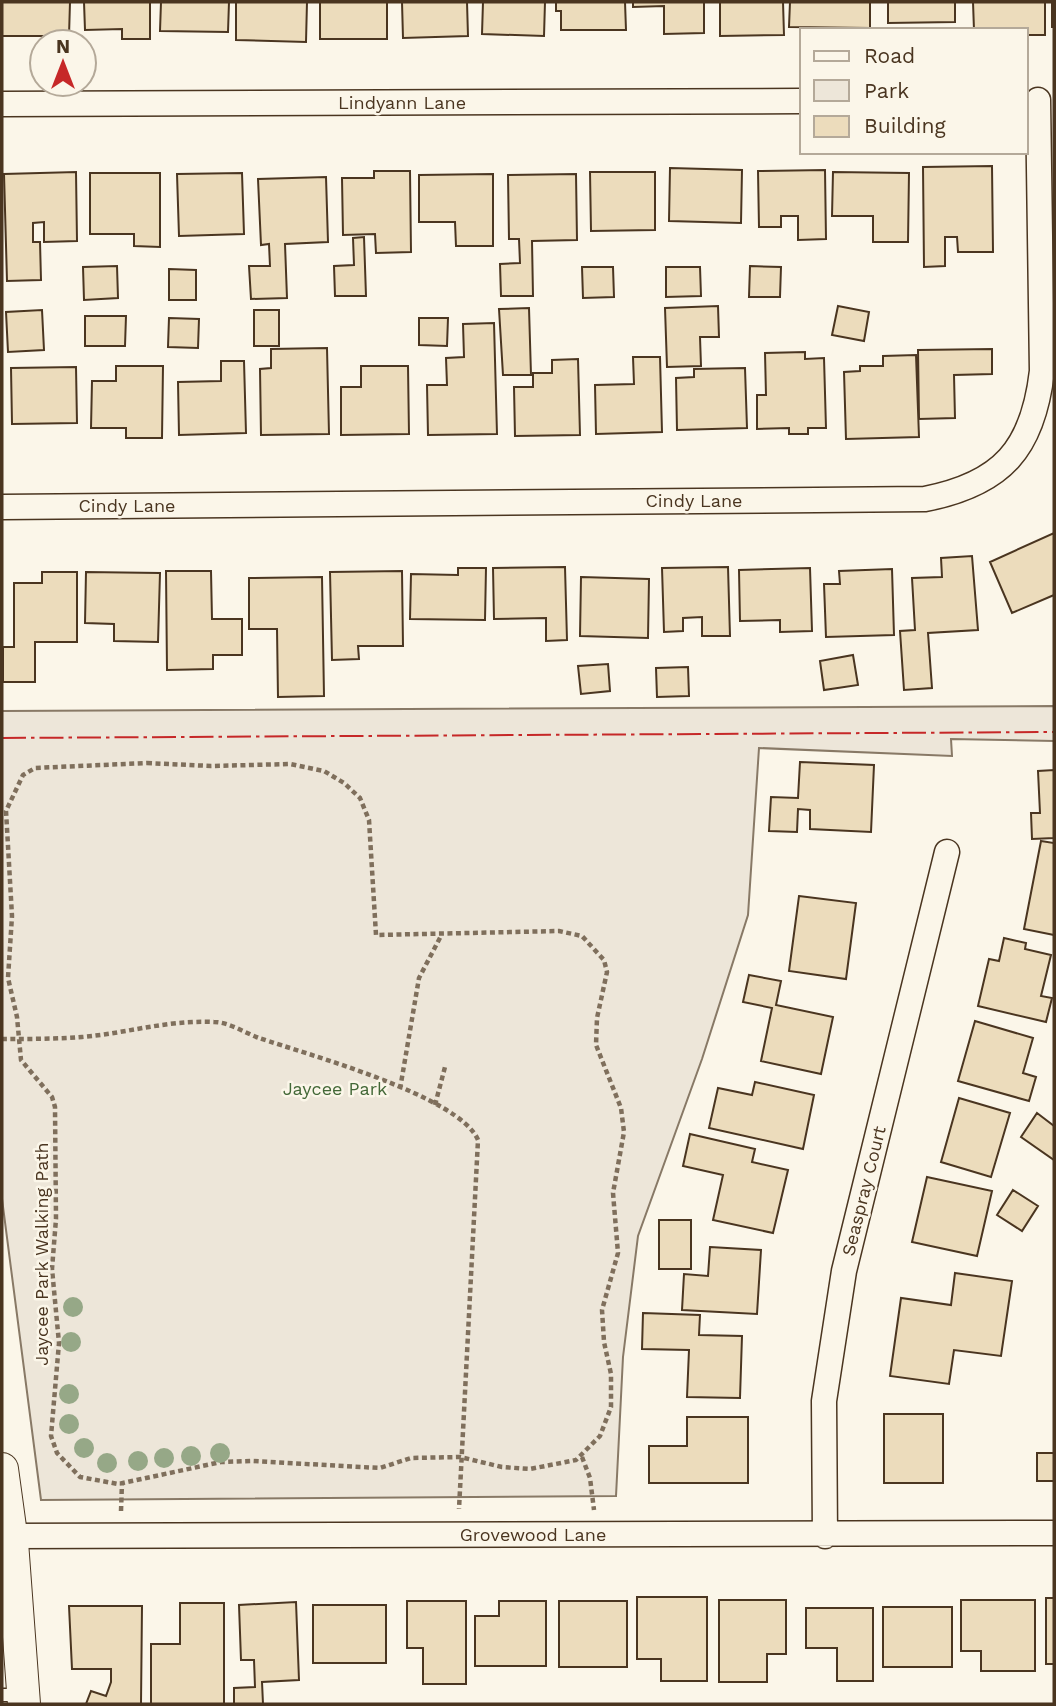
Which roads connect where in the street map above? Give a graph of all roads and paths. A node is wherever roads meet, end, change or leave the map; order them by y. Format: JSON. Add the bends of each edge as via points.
{"nodes":[{"id":1,"x":1040,"y":100,"type":"edge"},
{"id":2,"x":800,"y":101,"type":"edge"},
{"id":3,"x":2,"y":104,"type":"edge"},
{"id":4,"x":2,"y":507,"type":"edge"},
{"id":5,"x":947,"y":852,"type":"dead end"},
{"id":6,"x":443,"y":933,"type":"junction"},
{"id":7,"x":2,"y":1039,"type":"edge"},
{"id":8,"x":19,"y":1039,"type":"junction"},
{"id":9,"x":445,"y":1067,"type":"dead end"},
{"id":10,"x":400,"y":1088,"type":"junction"},
{"id":11,"x":435,"y":1105,"type":"junction"},
{"id":12,"x":460,"y":1457,"type":"junction"},
{"id":13,"x":582,"y":1457,"type":"junction"},
{"id":14,"x":2,"y":1469,"type":"edge"},
{"id":15,"x":1054,"y":1533,"type":"edge"},
{"id":16,"x":458,"y":1535,"type":"junction"},
{"id":17,"x":594,"y":1535,"type":"junction"},
{"id":18,"x":825,"y":1536,"type":"junction"},
{"id":19,"x":8,"y":1540,"type":"edge"},
{"id":20,"x":16,"y":1698,"type":"edge"}],
"edges":[{"from":1,"to":4,"type":"street","name":"Cindy Lane","via":[[1039,394],[1032,420],[1011,458],[968,488],[925,499]]},
{"from":2,"to":3,"type":"street","name":"Lindyann Lane"},
{"from":5,"to":18,"type":"street","name":"Seaspray Court","via":[[844,1271],[824,1401]]},
{"from":6,"to":8,"type":"path","name":"Jaycee Park Walking Path","via":[[376,935],[369,820],[360,798],[324,771],[290,764],[35,768],[16,786],[5,823],[12,916],[8,978]]},
{"from":6,"to":10,"type":"path","via":[[419,978]]},
{"from":6,"to":13,"type":"path","name":"Jaycee Park Walking Path","via":[[570,932],[590,942],[604,960],[607,972],[596,1045],[621,1108],[624,1132],[613,1193],[618,1253],[602,1310],[611,1407],[600,1436]]},
{"from":7,"to":8,"type":"path"},
{"from":8,"to":10,"type":"path","via":[[82,1037],[167,1021],[219,1022]]},
{"from":8,"to":12,"type":"path","name":"Jaycee Park Walking Path","via":[[24,1067],[52,1097],[55,1107],[52,1269],[59,1343],[51,1436],[68,1467],[80,1477],[118,1484],[221,1462],[380,1468],[420,1457]]},
{"from":9,"to":11,"type":"path"},
{"from":10,"to":11,"type":"path"},
{"from":11,"to":12,"type":"path","via":[[473,1128],[478,1140]]},
{"from":12,"to":13,"type":"path","name":"Jaycee Park Walking Path","via":[[518,1469],[543,1468]]},
{"from":12,"to":16,"type":"path"},
{"from":13,"to":17,"type":"path","via":[[593,1490]]},
{"from":14,"to":19,"type":"street"},
{"from":15,"to":18,"type":"street","name":"Grovewood Lane"},
{"from":16,"to":17,"type":"street","name":"Grovewood Lane"},
{"from":16,"to":19,"type":"street","name":"Grovewood Lane"},
{"from":17,"to":18,"type":"street","name":"Grovewood Lane"},
{"from":19,"to":20,"type":"street"}]}
